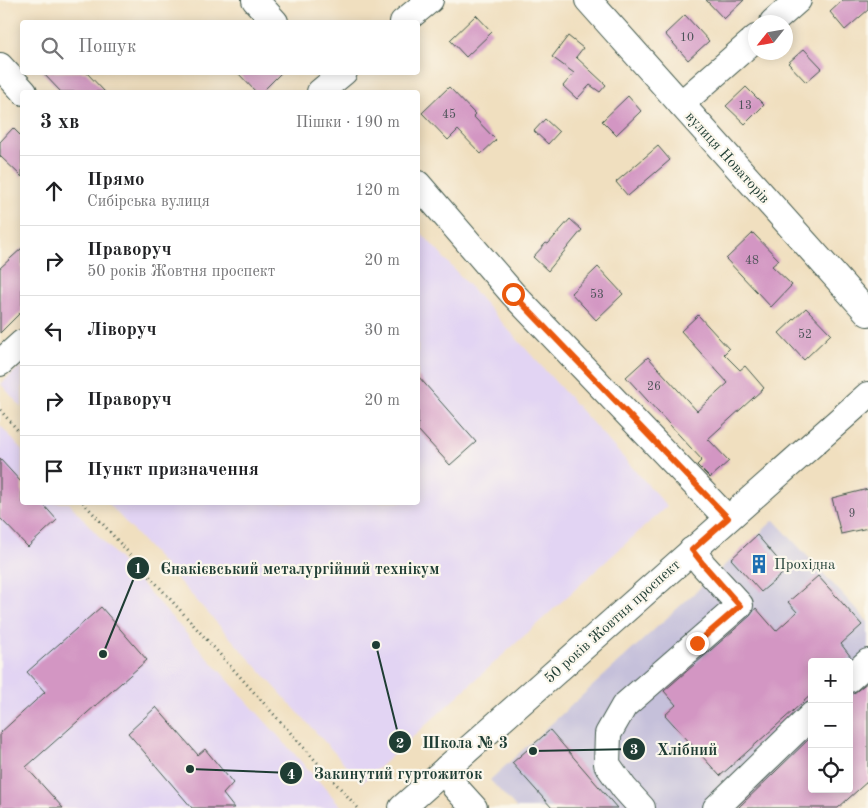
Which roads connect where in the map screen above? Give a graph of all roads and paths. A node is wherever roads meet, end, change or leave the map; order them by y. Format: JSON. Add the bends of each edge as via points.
{"nodes":[{"id":1,"x":255,"y":0,"type":"edge"},
{"id":2,"x":430,"y":0,"type":"edge"},
{"id":3,"x":588,"y":0,"type":"edge"},
{"id":4,"x":798,"y":0,"type":"edge"},
{"id":5,"x":781,"y":15,"type":"edge"},
{"id":6,"x":273,"y":20,"type":"edge"},
{"id":7,"x":405,"y":20,"type":"edge"},
{"id":8,"x":748,"y":45,"type":"edge"},
{"id":9,"x":0,"y":66,"type":"edge"},
{"id":10,"x":22,"y":90,"type":"edge"},
{"id":11,"x":681,"y":104,"type":"junction"},
{"id":12,"x":420,"y":186,"type":"edge"},
{"id":13,"x":868,"y":314,"type":"edge"},
{"id":14,"x":20,"y":345,"type":"edge"},
{"id":15,"x":0,"y":363,"type":"edge"},
{"id":16,"x":868,"y":395,"type":"edge"},
{"id":17,"x":0,"y":410,"type":"edge"},
{"id":18,"x":20,"y":433,"type":"edge"},
{"id":19,"x":87,"y":505,"type":"edge"},
{"id":20,"x":728,"y":518,"type":"junction"},
{"id":21,"x":692,"y":550,"type":"junction"},
{"id":22,"x":868,"y":662,"type":"edge"},
{"id":23,"x":853,"y":675,"type":"edge"},
{"id":24,"x":808,"y":719,"type":"edge"},
{"id":25,"x":447,"y":768,"type":"junction"},
{"id":26,"x":358,"y":808,"type":"edge"},
{"id":27,"x":402,"y":808,"type":"edge"},
{"id":28,"x":474,"y":808,"type":"edge"},
{"id":29,"x":642,"y":808,"type":"edge"},
{"id":30,"x":716,"y":808,"type":"edge"}],
"edges":[{"from":1,"to":6,"type":"street"},
{"from":2,"to":7,"type":"street"},
{"from":3,"to":11,"type":"street","name":"вулиця Новаторів"},
{"from":4,"to":5,"type":"street"},
{"from":8,"to":11,"type":"street"},
{"from":9,"to":10,"type":"street"},
{"from":11,"to":13,"type":"street","name":"вулиця Новаторів"},
{"from":12,"to":20,"type":"street","via":[[513,294]]},
{"from":14,"to":15,"type":"street"},
{"from":16,"to":20,"type":"street","name":"50 років Жовтня проспект"},
{"from":17,"to":18,"type":"path"},
{"from":19,"to":26,"type":"path"},
{"from":20,"to":21,"type":"street","name":"50 років Жовтня проспект"},
{"from":21,"to":25,"type":"street","name":"50 років Жовтня проспект"},
{"from":21,"to":29,"type":"street","via":[[740,606],[624,706],[608,734],[608,764]]},
{"from":22,"to":23,"type":"street"},
{"from":24,"to":30,"type":"street"},
{"from":25,"to":27,"type":"street","name":"50 років Жовтня проспект"},
{"from":25,"to":28,"type":"street","via":[[455,787]]}]}
